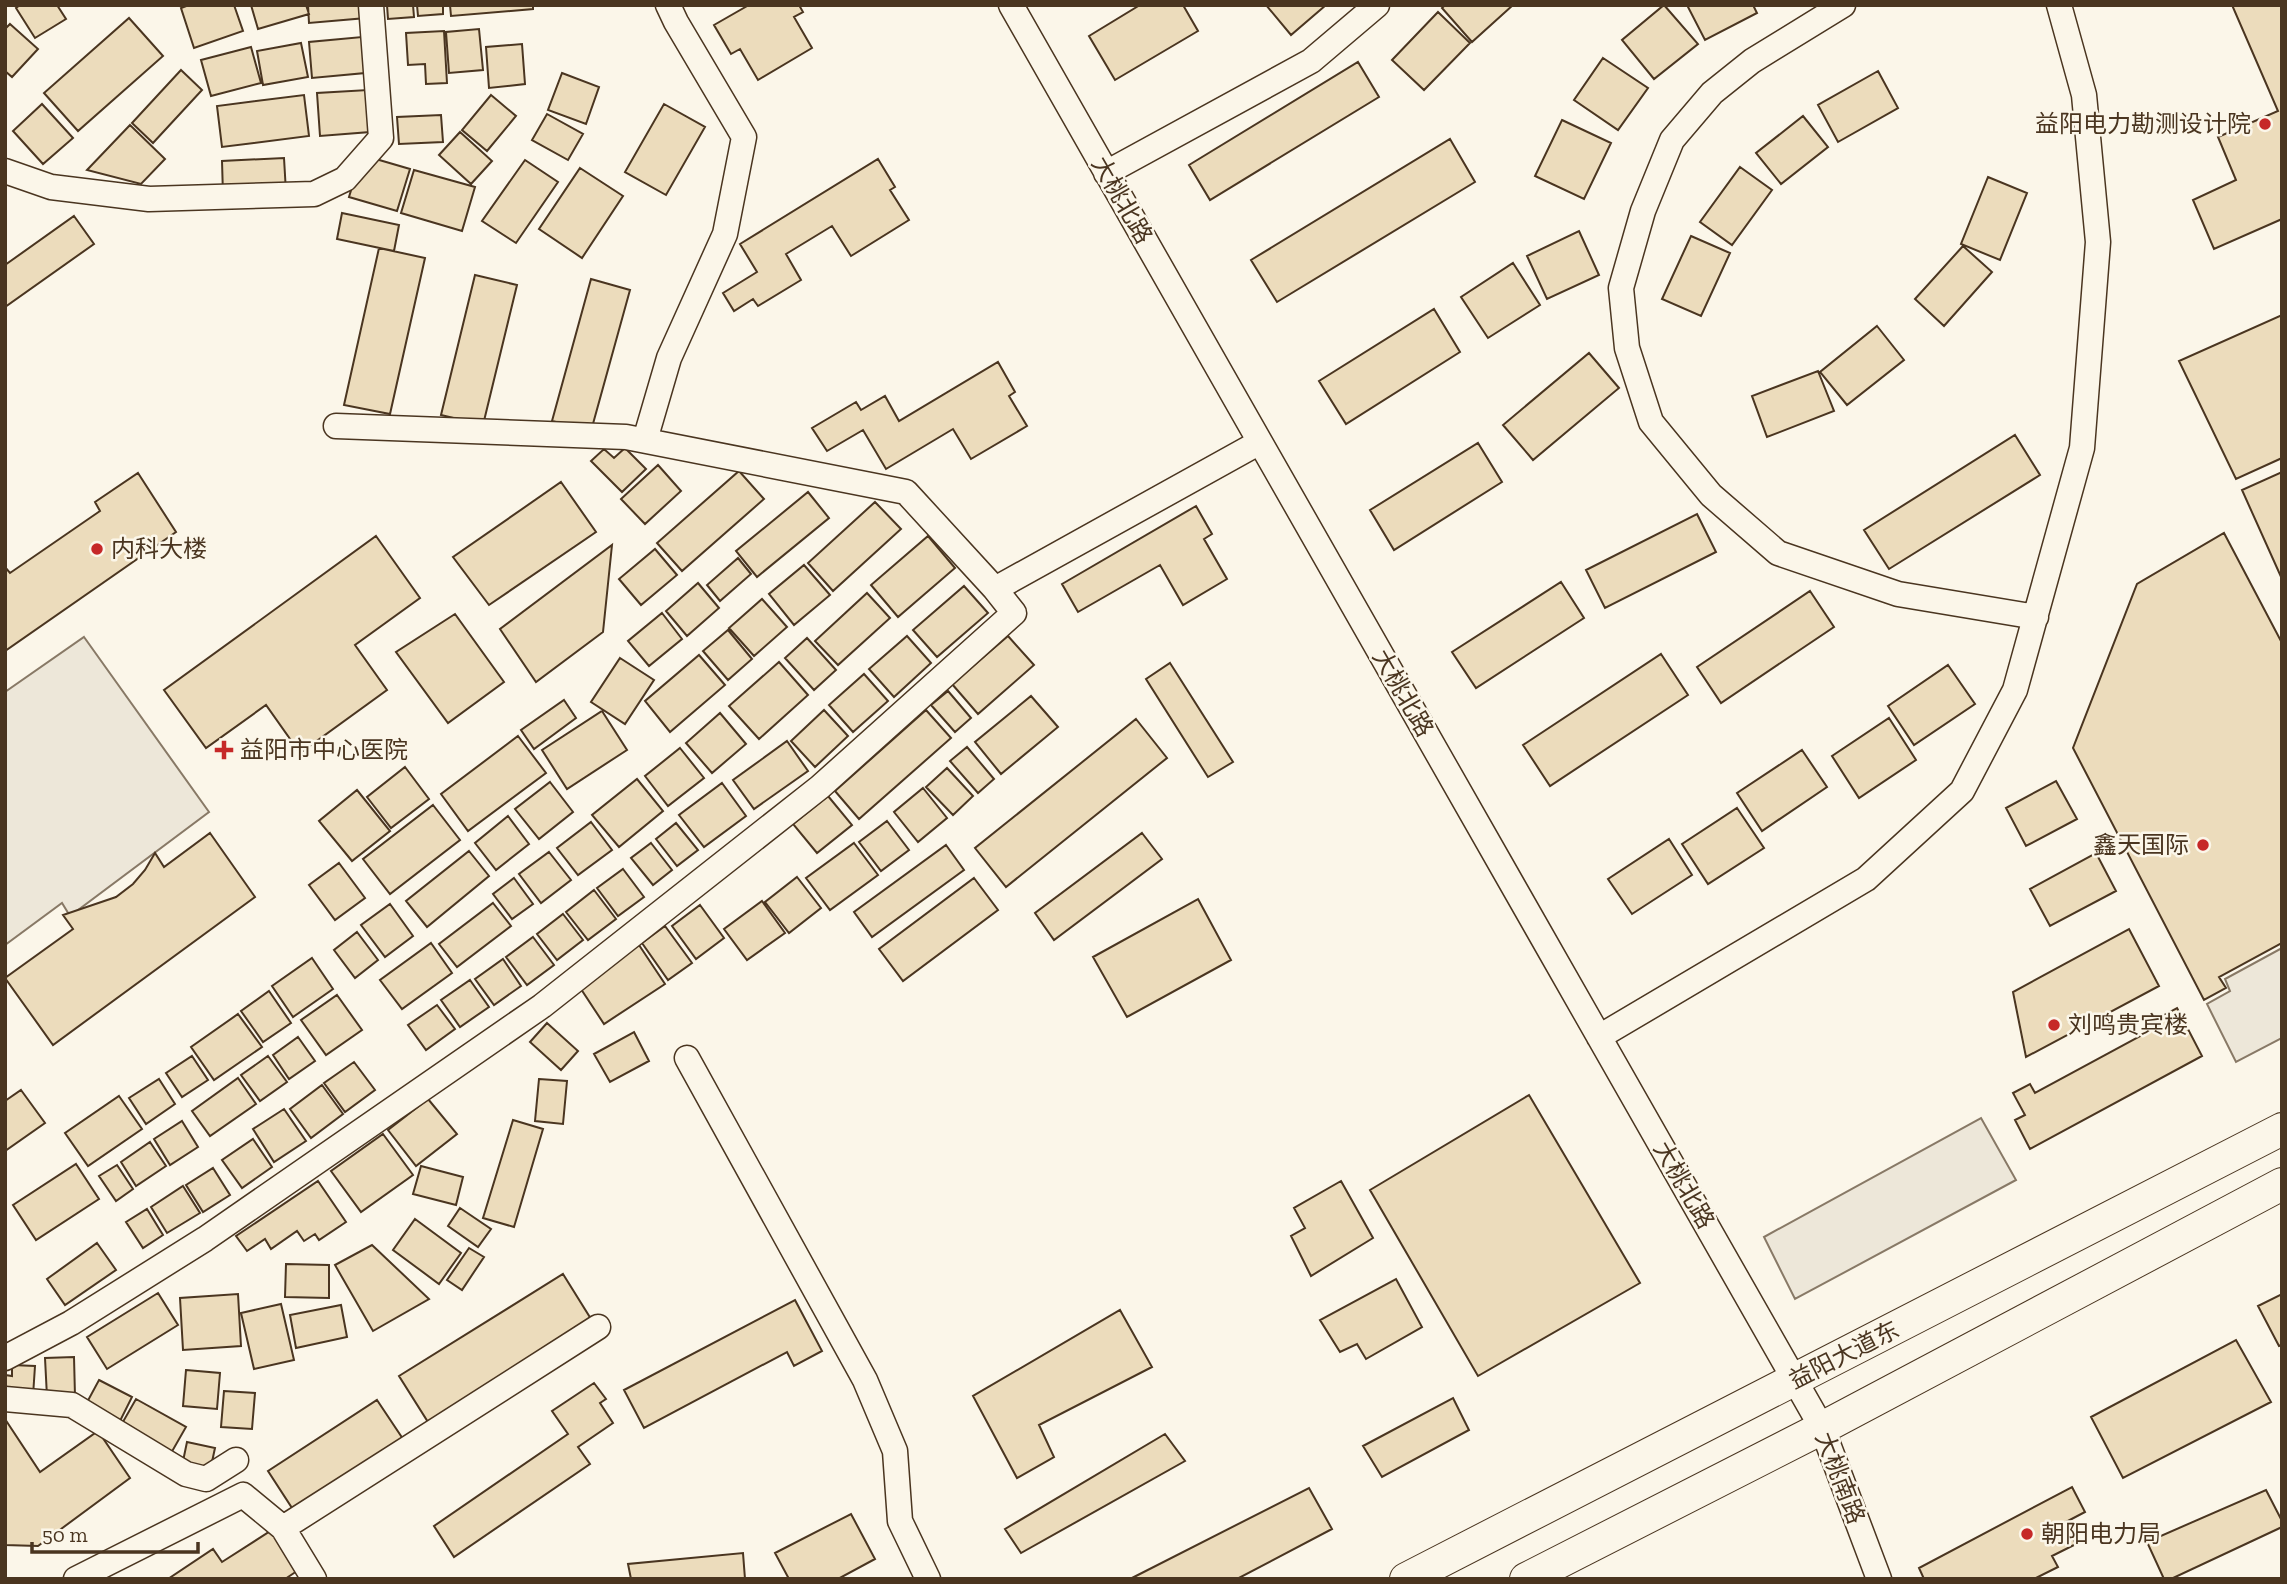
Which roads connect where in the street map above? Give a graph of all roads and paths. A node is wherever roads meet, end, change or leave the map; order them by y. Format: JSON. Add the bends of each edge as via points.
{"nodes":[{"id":1,"x":371,"y":5,"type":"edge"},
{"id":2,"x":668,"y":5,"type":"edge"},
{"id":3,"x":1011,"y":5,"type":"edge"},
{"id":4,"x":1377,"y":5,"type":"edge"},
{"id":5,"x":1843,"y":5,"type":"edge"},
{"id":6,"x":2059,"y":5,"type":"edge"},
{"id":7,"x":5,"y":171,"type":"edge"},
{"id":8,"x":1106,"y":173,"type":"junction"},
{"id":9,"x":336,"y":426,"type":"dead end"},
{"id":10,"x":645,"y":440,"type":"junction"},
{"id":11,"x":1260,"y":442,"type":"junction"},
{"id":12,"x":995,"y":589,"type":"junction"},
{"id":13,"x":2036,"y":617,"type":"junction"},
{"id":14,"x":1599,"y":1037,"type":"junction"},
{"id":15,"x":687,"y":1058,"type":"dead end"},
{"id":16,"x":2282,"y":1129,"type":"edge"},
{"id":17,"x":2282,"y":1184,"type":"edge"},
{"id":18,"x":598,"y":1327,"type":"dead end"},
{"id":19,"x":5,"y":1358,"type":"edge"},
{"id":20,"x":1795,"y":1380,"type":"junction"},
{"id":21,"x":5,"y":1399,"type":"edge"},
{"id":22,"x":1822,"y":1428,"type":"junction"},
{"id":23,"x":236,"y":1460,"type":"dead end"},
{"id":24,"x":283,"y":1528,"type":"junction"},
{"id":25,"x":76,"y":1579,"type":"edge"},
{"id":26,"x":314,"y":1579,"type":"edge"},
{"id":27,"x":928,"y":1579,"type":"edge"},
{"id":28,"x":1406,"y":1579,"type":"edge"},
{"id":29,"x":1527,"y":1579,"type":"edge"},
{"id":30,"x":1879,"y":1579,"type":"edge"}],
"edges":[{"from":1,"to":7,"type":"street","via":[[382,138],[345,179],[314,194],[149,199],[51,187]]},
{"from":2,"to":10,"type":"street","via":[[744,137],[725,234],[669,358]]},
{"from":3,"to":8,"type":"street","name":"大桃北路"},
{"from":4,"to":8,"type":"street","via":[[1311,61]]},
{"from":5,"to":13,"type":"street","via":[[1752,61],[1712,93],[1672,140],[1643,212],[1621,288],[1628,348],[1651,422],[1711,495],[1778,553],[1898,594]]},
{"from":6,"to":13,"type":"street","via":[[2084,95],[2098,242],[2082,447]]},
{"from":8,"to":11,"type":"street","name":"大桃北路"},
{"from":9,"to":10,"type":"street"},
{"from":10,"to":12,"type":"street","via":[[906,492]]},
{"from":11,"to":12,"type":"street"},
{"from":11,"to":14,"type":"street","name":"大桃北路"},
{"from":12,"to":19,"type":"street","via":[[1014,613],[820,787],[685,895],[542,1006],[205,1239],[71,1324]]},
{"from":13,"to":14,"type":"street","via":[[2015,690],[1962,791],[1866,879]]},
{"from":14,"to":20,"type":"street","name":"大桃北路"},
{"from":15,"to":27,"type":"street","via":[[865,1380],[895,1451],[900,1521]]},
{"from":16,"to":20,"type":"main road","name":"益阳大道东"},
{"from":17,"to":22,"type":"main road"},
{"from":18,"to":24,"type":"street"},
{"from":20,"to":22,"type":"street","name":"大桃南路"},
{"from":20,"to":28,"type":"main road","name":"益阳大道东"},
{"from":21,"to":23,"type":"street","via":[[72,1405],[186,1474],[206,1479]]},
{"from":22,"to":29,"type":"main road"},
{"from":22,"to":30,"type":"street","name":"大桃南路"},
{"from":24,"to":25,"type":"street","via":[[243,1495]]},
{"from":24,"to":26,"type":"street"}]}
